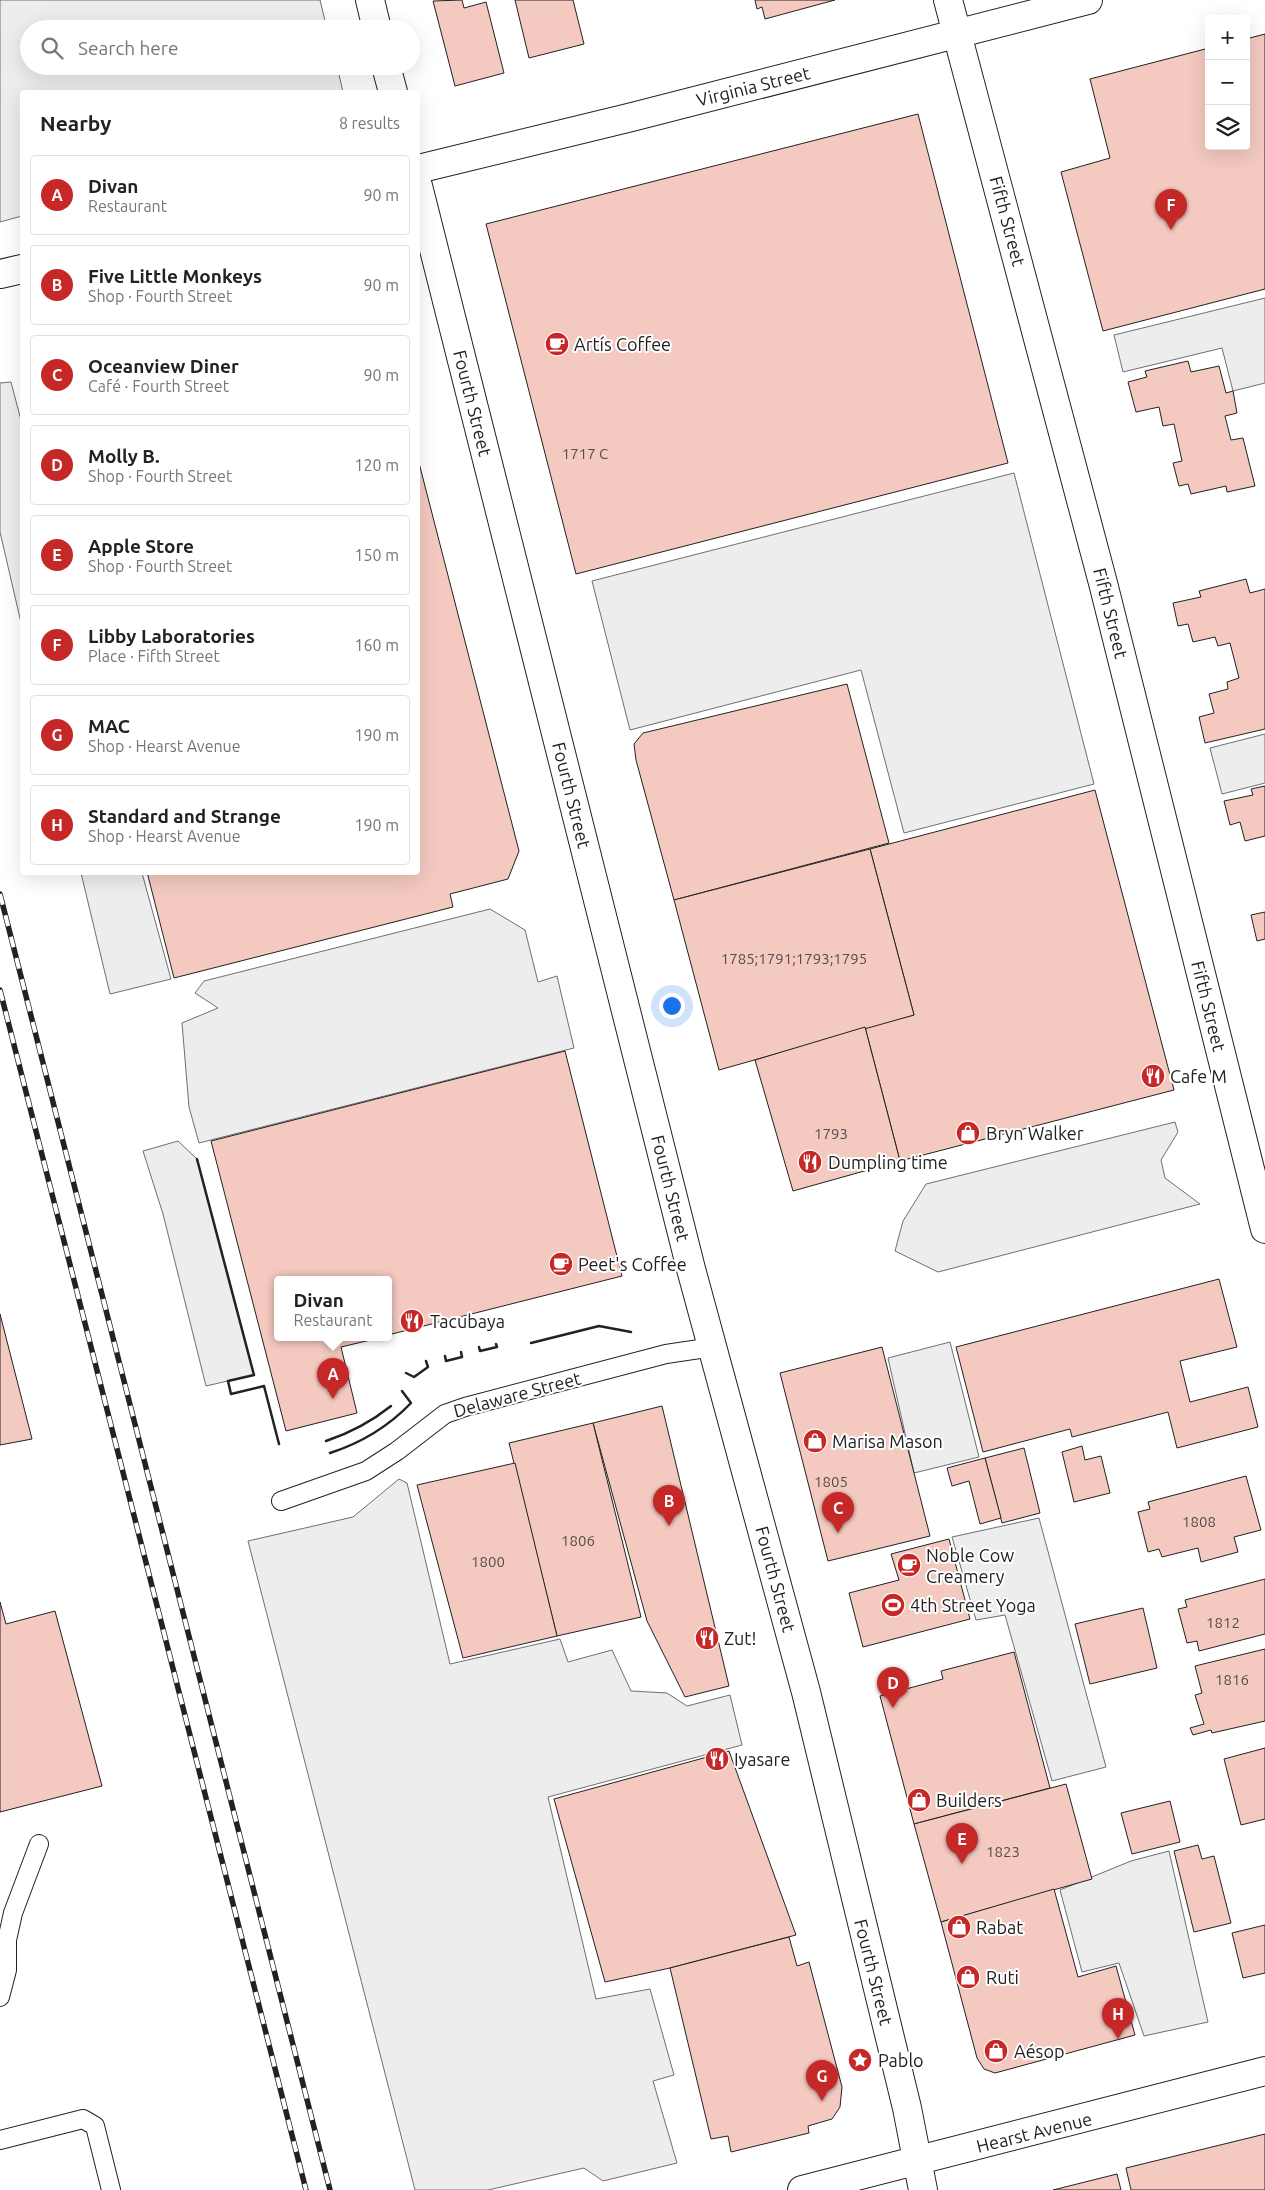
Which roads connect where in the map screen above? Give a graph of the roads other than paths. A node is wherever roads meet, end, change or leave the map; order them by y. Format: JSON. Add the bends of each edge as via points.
{"nodes":[{"id":1,"x":370,"y":0,"type":"edge"},
{"id":2,"x":948,"y":0,"type":"edge"},
{"id":3,"x":1088,"y":0,"type":"edge"},
{"id":4,"x":375,"y":20,"type":"edge"},
{"id":5,"x":957,"y":33,"type":"junction"},
{"id":6,"x":388,"y":75,"type":"edge"},
{"id":7,"x":392,"y":90,"type":"edge"},
{"id":8,"x":420,"y":169,"type":"edge"},
{"id":9,"x":420,"y":194,"type":"edge"},
{"id":10,"x":20,"y":269,"type":"edge"},
{"id":11,"x":0,"y":274,"type":"edge"},
{"id":12,"x":1265,"y":1228,"type":"edge"},
{"id":13,"x":714,"y":1348,"type":"junction"},
{"id":14,"x":281,"y":1501,"type":"dead end"},
{"id":15,"x":39,"y":1844,"type":"dead end"},
{"id":16,"x":0,"y":1997,"type":"edge"},
{"id":17,"x":1265,"y":2072,"type":"edge"},
{"id":18,"x":0,"y":2140,"type":"edge"},
{"id":19,"x":917,"y":2161,"type":"junction"},
{"id":20,"x":111,"y":2190,"type":"edge"},
{"id":21,"x":802,"y":2190,"type":"edge"},
{"id":22,"x":923,"y":2190,"type":"edge"}],
"edges":[{"from":1,"to":4,"type":"street"},
{"from":2,"to":5,"type":"street","name":"Fifth Street"},
{"from":3,"to":5,"type":"street","name":"Virginia Street"},
{"from":5,"to":8,"type":"street","name":"Virginia Street"},
{"from":5,"to":12,"type":"street","name":"Fifth Street","via":[[1080,494]]},
{"from":6,"to":7,"type":"street"},
{"from":9,"to":13,"type":"street","name":"Fourth Street","via":[[691,1269]]},
{"from":10,"to":11,"type":"street"},
{"from":13,"to":14,"type":"lane","name":"Delaware Street","via":[[666,1354],[458,1409],[445,1414],[366,1471]]},
{"from":13,"to":19,"type":"street","name":"Fourth Street","via":[[806,1692]]},
{"from":15,"to":16,"type":"lane","via":[[13,1913],[7,1940],[7,1970]]},
{"from":17,"to":19,"type":"street","name":"Hearst Avenue"},
{"from":18,"to":20,"type":"lane","via":[[83,2120],[95,2126]]},
{"from":19,"to":21,"type":"street","name":"Hearst Avenue"},
{"from":19,"to":22,"type":"street","name":"Fourth Street"}]}
